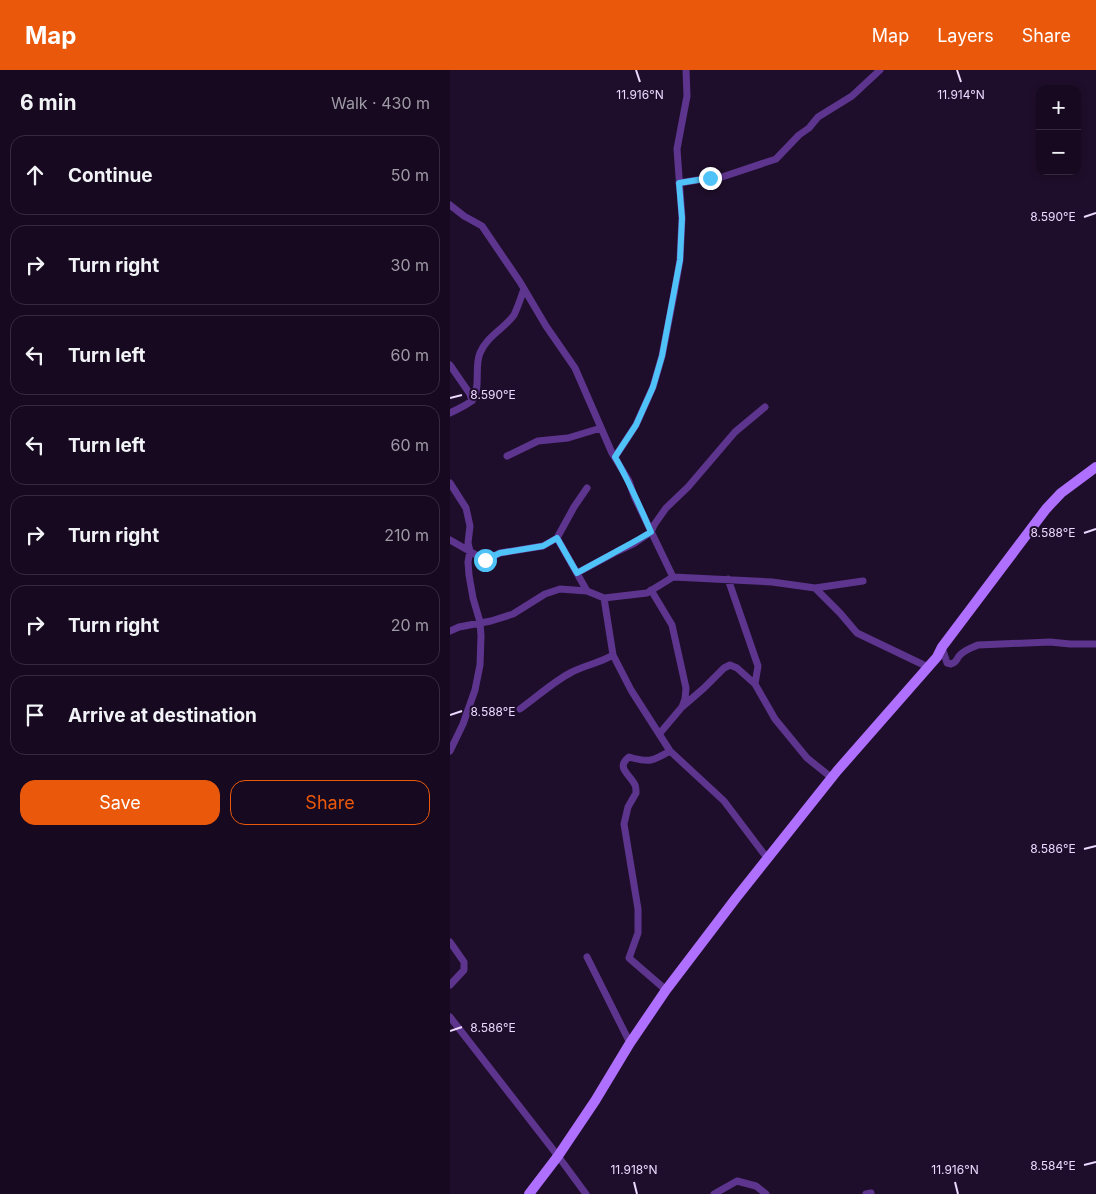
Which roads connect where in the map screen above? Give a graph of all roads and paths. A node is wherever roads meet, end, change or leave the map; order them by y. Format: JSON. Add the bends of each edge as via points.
{"nodes":[{"id":1,"x":686,"y":70,"type":"edge"},
{"id":2,"x":880,"y":70,"type":"edge"},
{"id":3,"x":679,"y":183,"type":"junction"},
{"id":4,"x":450,"y":205,"type":"edge"},
{"id":5,"x":524,"y":289,"type":"junction"},
{"id":6,"x":450,"y":365,"type":"edge"},
{"id":7,"x":472,"y":401,"type":"junction"},
{"id":8,"x":765,"y":406,"type":"dead end"},
{"id":9,"x":450,"y":413,"type":"edge"},
{"id":10,"x":601,"y":428,"type":"junction"},
{"id":11,"x":506,"y":456,"type":"dead end"},
{"id":12,"x":615,"y":457,"type":"junction"},
{"id":13,"x":1096,"y":467,"type":"edge"},
{"id":14,"x":450,"y":482,"type":"edge"},
{"id":15,"x":587,"y":488,"type":"dead end"},
{"id":16,"x":651,"y":532,"type":"junction"},
{"id":17,"x":557,"y":538,"type":"junction"},
{"id":18,"x":450,"y":540,"type":"edge"},
{"id":19,"x":470,"y":551,"type":"junction"},
{"id":20,"x":577,"y":573,"type":"junction"},
{"id":21,"x":673,"y":577,"type":"junction"},
{"id":22,"x":728,"y":579,"type":"junction"},
{"id":23,"x":863,"y":581,"type":"dead end"},
{"id":24,"x":814,"y":588,"type":"junction"},
{"id":25,"x":651,"y":590,"type":"junction"},
{"id":26,"x":587,"y":591,"type":"junction"},
{"id":27,"x":604,"y":598,"type":"junction"},
{"id":28,"x":480,"y":622,"type":"junction"},
{"id":29,"x":450,"y":631,"type":"edge"},
{"id":30,"x":1096,"y":644,"type":"edge"},
{"id":31,"x":942,"y":647,"type":"junction"},
{"id":32,"x":613,"y":656,"type":"junction"},
{"id":33,"x":928,"y":667,"type":"junction"},
{"id":34,"x":755,"y":684,"type":"junction"},
{"id":35,"x":682,"y":707,"type":"junction"},
{"id":36,"x":520,"y":709,"type":"dead end"},
{"id":37,"x":660,"y":733,"type":"junction"},
{"id":38,"x":450,"y":751,"type":"edge"},
{"id":39,"x":670,"y":751,"type":"junction"},
{"id":40,"x":832,"y":778,"type":"junction"},
{"id":41,"x":768,"y":858,"type":"junction"},
{"id":42,"x":450,"y":942,"type":"edge"},
{"id":43,"x":587,"y":957,"type":"dead end"},
{"id":44,"x":450,"y":985,"type":"edge"},
{"id":45,"x":666,"y":990,"type":"junction"},
{"id":46,"x":450,"y":1017,"type":"edge"},
{"id":47,"x":630,"y":1043,"type":"junction"},
{"id":48,"x":558,"y":1156,"type":"junction"},
{"id":49,"x":529,"y":1194,"type":"edge"},
{"id":50,"x":586,"y":1194,"type":"edge"},
{"id":51,"x":714,"y":1194,"type":"edge"},
{"id":52,"x":766,"y":1194,"type":"edge"}],
"edges":[{"from":1,"to":3,"type":"street","via":[[686,96],[677,149]]},
{"from":2,"to":3,"type":"street","via":[[852,96],[818,117],[776,159],[719,178]]},
{"from":3,"to":12,"type":"street","via":[[682,218],[680,260],[662,356],[653,387],[636,425]]},
{"from":4,"to":5,"type":"street","via":[[482,226]]},
{"from":5,"to":7,"type":"street","via":[[514,314],[480,352]]},
{"from":5,"to":10,"type":"street","via":[[575,368]]},
{"from":6,"to":7,"type":"street"},
{"from":7,"to":9,"type":"street"},
{"from":8,"to":16,"type":"street","via":[[735,432],[666,508]]},
{"from":10,"to":11,"type":"street","via":[[568,438],[538,442]]},
{"from":10,"to":12,"type":"street"},
{"from":12,"to":16,"type":"street"},
{"from":13,"to":31,"type":"street","via":[[1061,493],[1046,509]]},
{"from":14,"to":19,"type":"street","via":[[466,508]]},
{"from":15,"to":17,"type":"street"},
{"from":16,"to":20,"type":"street"},
{"from":16,"to":21,"type":"street"},
{"from":17,"to":19,"type":"street","via":[[543,546],[500,553],[485,560]]},
{"from":17,"to":20,"type":"street"},
{"from":18,"to":19,"type":"street"},
{"from":19,"to":28,"type":"street","via":[[469,575]]},
{"from":20,"to":26,"type":"street"},
{"from":21,"to":22,"type":"street"},
{"from":21,"to":25,"type":"street"},
{"from":22,"to":24,"type":"street"},
{"from":22,"to":34,"type":"street","via":[[758,666]]},
{"from":23,"to":24,"type":"street"},
{"from":24,"to":33,"type":"street","via":[[857,633]]},
{"from":25,"to":27,"type":"street"},
{"from":25,"to":35,"type":"street","via":[[672,625],[686,688]]},
{"from":26,"to":27,"type":"street"},
{"from":26,"to":28,"type":"street","via":[[560,590],[545,594],[513,614]]},
{"from":27,"to":32,"type":"street"},
{"from":28,"to":29,"type":"street"},
{"from":28,"to":38,"type":"street","via":[[480,665],[475,690]]},
{"from":30,"to":31,"type":"street","via":[[978,645],[951,664],[947,663]]},
{"from":31,"to":33,"type":"street"},
{"from":32,"to":36,"type":"street","via":[[571,672]]},
{"from":32,"to":37,"type":"street"},
{"from":33,"to":40,"type":"street"},
{"from":34,"to":35,"type":"street","via":[[730,666]]},
{"from":34,"to":40,"type":"street","via":[[775,718],[807,758]]},
{"from":35,"to":37,"type":"street"},
{"from":37,"to":39,"type":"street"},
{"from":39,"to":41,"type":"street","via":[[724,801]]},
{"from":39,"to":45,"type":"street","via":[[647,762],[629,757],[623,765],[636,793],[624,824],[638,909],[638,934],[629,958]]},
{"from":40,"to":41,"type":"street"},
{"from":41,"to":45,"type":"street"},
{"from":42,"to":44,"type":"street","via":[[464,962],[464,970]]},
{"from":43,"to":47,"type":"street"},
{"from":45,"to":47,"type":"street"},
{"from":46,"to":48,"type":"street"},
{"from":47,"to":48,"type":"street"},
{"from":48,"to":49,"type":"street"},
{"from":48,"to":50,"type":"street"},
{"from":51,"to":52,"type":"street","via":[[737,1181],[756,1186]]}]}
